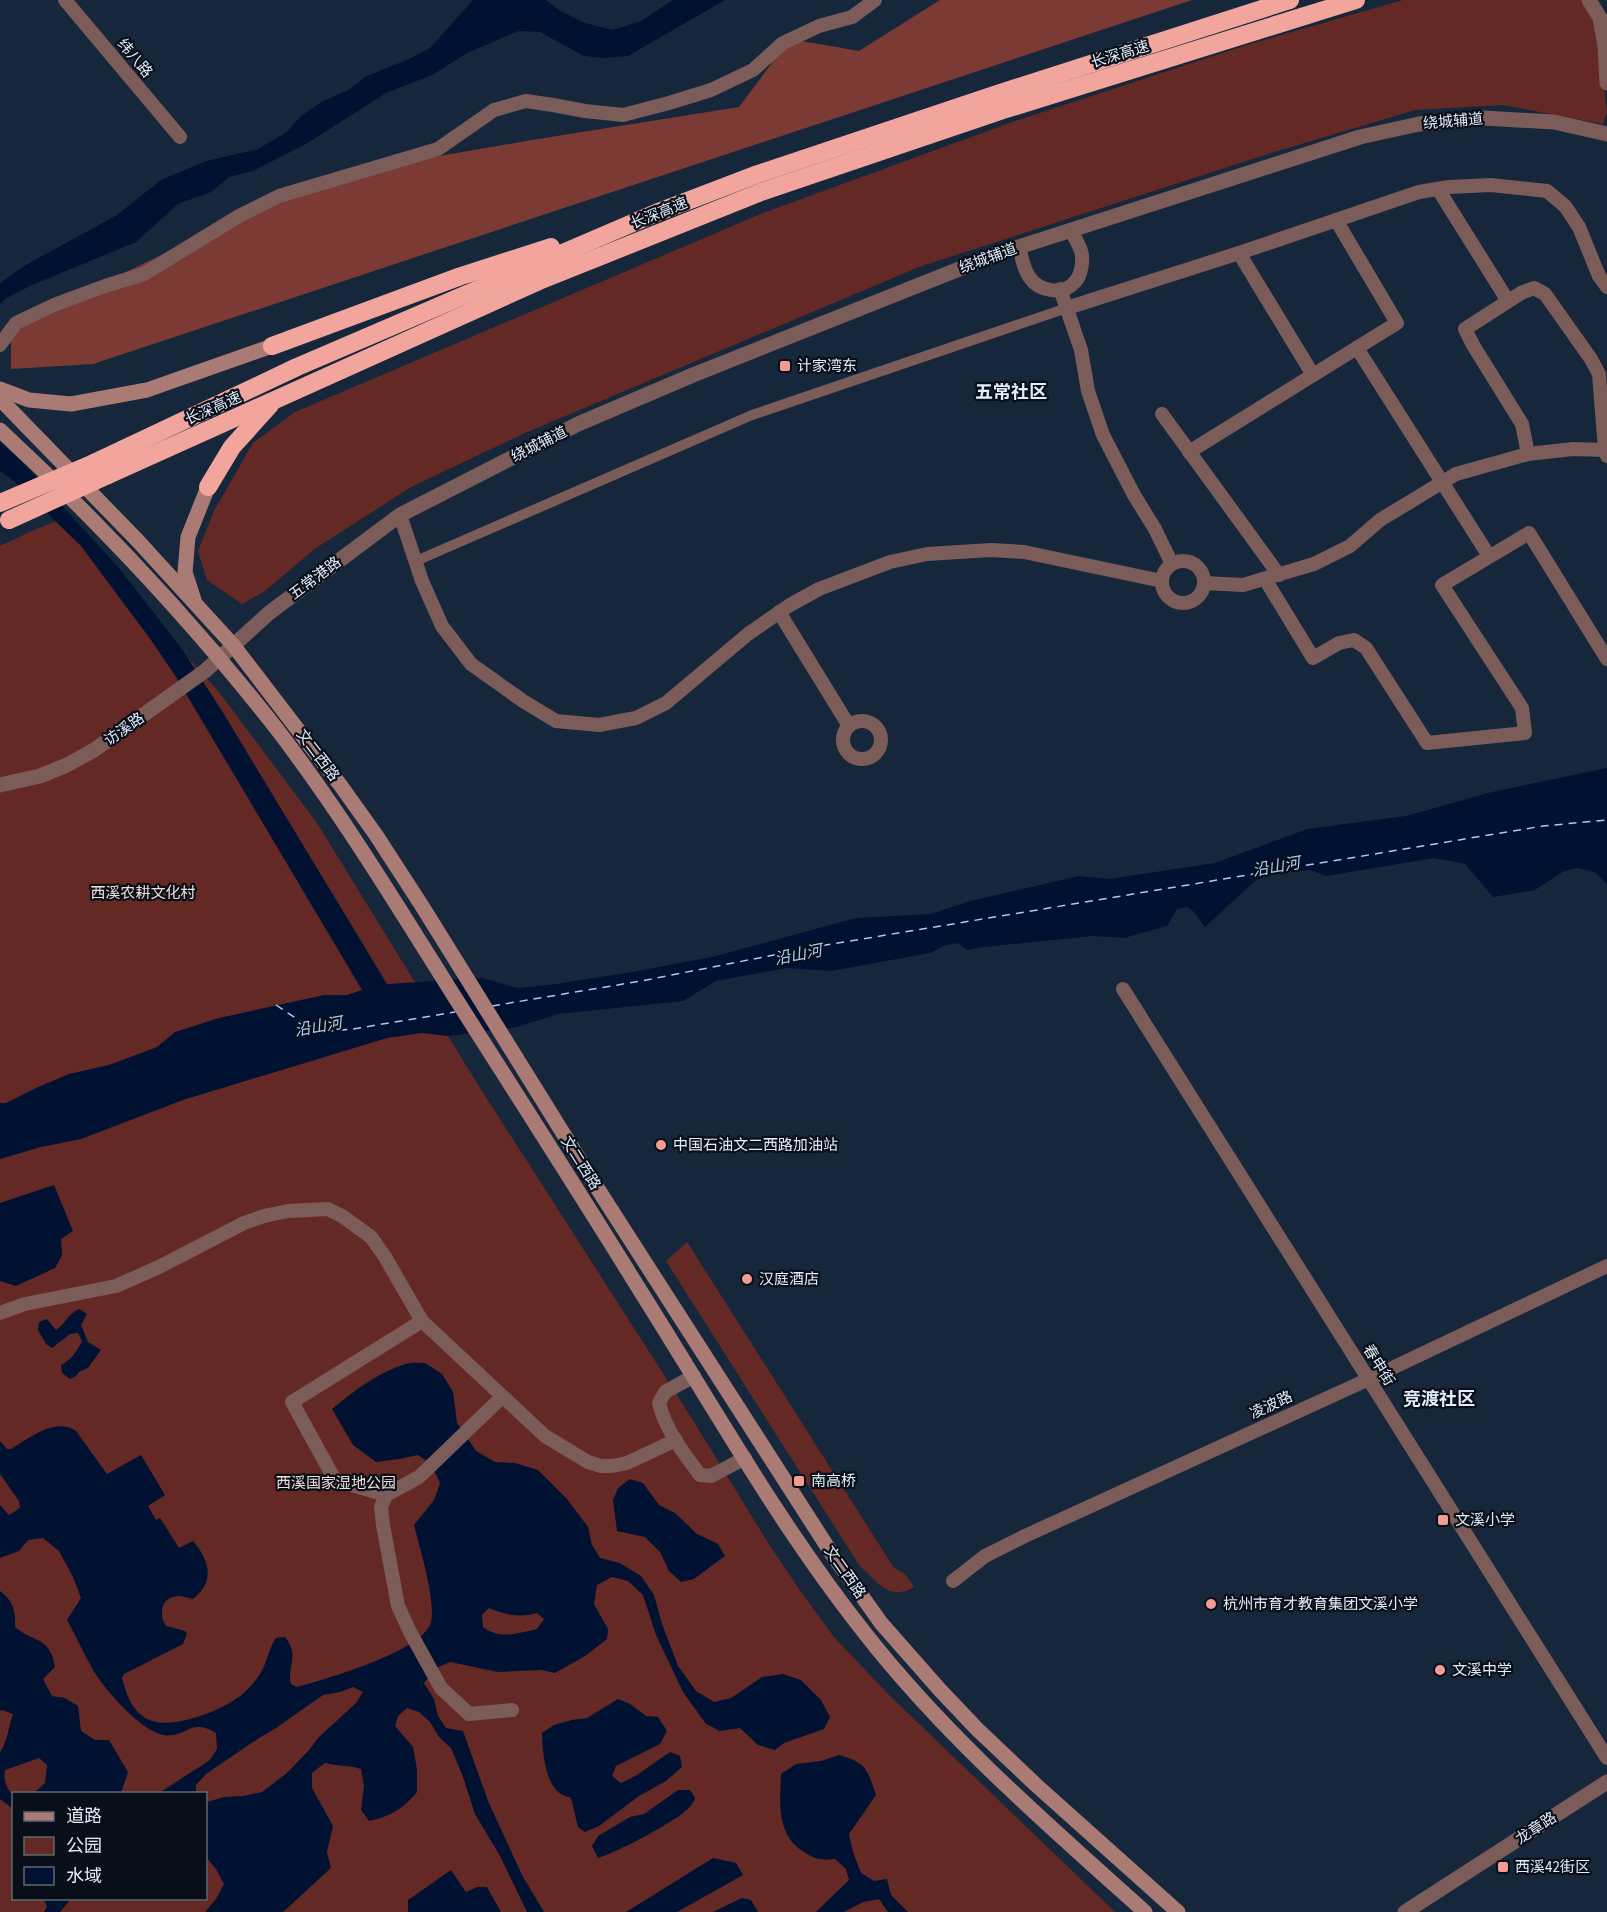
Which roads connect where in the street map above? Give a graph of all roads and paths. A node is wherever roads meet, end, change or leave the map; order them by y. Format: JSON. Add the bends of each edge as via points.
{"nodes":[{"id":1,"x":65,"y":0,"type":"edge"},
{"id":2,"x":875,"y":0,"type":"edge"},
{"id":3,"x":1290,"y":0,"type":"edge"},
{"id":4,"x":1356,"y":0,"type":"edge"},
{"id":5,"x":1589,"y":0,"type":"edge"},
{"id":6,"x":1603,"y":17,"type":"edge"},
{"id":7,"x":1607,"y":82,"type":"edge"},
{"id":8,"x":1607,"y":134,"type":"edge"},
{"id":9,"x":180,"y":137,"type":"dead end"},
{"id":10,"x":1438,"y":189,"type":"junction"},
{"id":11,"x":656,"y":213,"type":"junction"},
{"id":12,"x":1336,"y":220,"type":"junction"},
{"id":13,"x":1071,"y":230,"type":"junction"},
{"id":14,"x":1019,"y":247,"type":"junction"},
{"id":15,"x":1239,"y":254,"type":"junction"},
{"id":16,"x":1607,"y":287,"type":"edge"},
{"id":17,"x":1060,"y":289,"type":"junction"},
{"id":18,"x":1508,"y":301,"type":"junction"},
{"id":19,"x":1067,"y":308,"type":"junction"},
{"id":20,"x":0,"y":345,"type":"edge"},
{"id":21,"x":272,"y":346,"type":"joint"},
{"id":22,"x":1356,"y":348,"type":"junction"},
{"id":23,"x":1313,"y":375,"type":"junction"},
{"id":24,"x":0,"y":389,"type":"edge"},
{"id":25,"x":0,"y":399,"type":"edge"},
{"id":26,"x":273,"y":401,"type":"junction"},
{"id":27,"x":1162,"y":414,"type":"dead end"},
{"id":28,"x":0,"y":430,"type":"edge"},
{"id":29,"x":1190,"y":452,"type":"junction"},
{"id":30,"x":1606,"y":452,"type":"edge"},
{"id":31,"x":1528,"y":454,"type":"junction"},
{"id":32,"x":1441,"y":483,"type":"junction"},
{"id":33,"x":208,"y":487,"type":"joint"},
{"id":34,"x":0,"y":503,"type":"edge"},
{"id":35,"x":400,"y":515,"type":"junction"},
{"id":36,"x":4,"y":522,"type":"edge"},
{"id":37,"x":1489,"y":556,"type":"junction"},
{"id":38,"x":416,"y":561,"type":"junction"},
{"id":39,"x":1172,"y":564,"type":"junction"},
{"id":40,"x":1280,"y":575,"type":"junction"},
{"id":41,"x":1265,"y":579,"type":"junction"},
{"id":42,"x":1162,"y":581,"type":"junction"},
{"id":43,"x":1204,"y":584,"type":"junction"},
{"id":44,"x":196,"y":606,"type":"junction"},
{"id":45,"x":779,"y":612,"type":"junction"},
{"id":46,"x":233,"y":645,"type":"junction"},
{"id":47,"x":219,"y":659,"type":"junction"},
{"id":48,"x":1607,"y":659,"type":"edge"},
{"id":49,"x":849,"y":726,"type":"dead end"},
{"id":50,"x":0,"y":785,"type":"edge"},
{"id":51,"x":1123,"y":989,"type":"dead end"},
{"id":52,"x":1607,"y":1266,"type":"edge"},
{"id":53,"x":0,"y":1313,"type":"edge"},
{"id":54,"x":422,"y":1321,"type":"junction"},
{"id":55,"x":694,"y":1376,"type":"junction"},
{"id":56,"x":1368,"y":1379,"type":"junction"},
{"id":57,"x":502,"y":1396,"type":"junction"},
{"id":58,"x":676,"y":1440,"type":"junction"},
{"id":59,"x":745,"y":1458,"type":"junction"},
{"id":60,"x":386,"y":1495,"type":"junction"},
{"id":61,"x":953,"y":1581,"type":"dead end"},
{"id":62,"x":512,"y":1710,"type":"dead end"},
{"id":63,"x":1607,"y":1758,"type":"edge"},
{"id":64,"x":1607,"y":1782,"type":"edge"},
{"id":65,"x":1145,"y":1912,"type":"edge"},
{"id":66,"x":1178,"y":1912,"type":"edge"},
{"id":67,"x":1405,"y":1912,"type":"edge"}],
"edges":[{"from":1,"to":9,"type":"street","name":"纬八路"},
{"from":2,"to":20,"type":"street","via":[[852,17],[819,26],[783,43],[753,70],[711,90],[669,103],[623,115],[526,101],[494,110],[438,149],[279,196],[238,216],[144,274],[54,305],[16,323]]},
{"from":3,"to":11,"type":"highway","name":"长深高速","via":[[758,174]]},
{"from":4,"to":26,"type":"highway","name":"长深高速","via":[[1004,110],[761,192],[539,280]]},
{"from":5,"to":6,"type":"street"},
{"from":6,"to":7,"type":"street"},
{"from":8,"to":13,"type":"street","name":"绕城辅道","via":[[1554,122],[1483,118],[1419,124],[1360,138]]},
{"from":10,"to":12,"type":"street"},
{"from":10,"to":16,"type":"street","via":[[1491,185],[1546,191],[1565,206],[1579,227]]},
{"from":10,"to":18,"type":"street"},
{"from":11,"to":21,"type":"highway","via":[[461,276]]},
{"from":11,"to":34,"type":"highway","name":"长深高速","bridge":true,"via":[[297,367]]},
{"from":12,"to":15,"type":"street"},
{"from":12,"to":22,"type":"street","via":[[1397,323]]},
{"from":13,"to":14,"type":"street","name":"绕城辅道"},
{"from":13,"to":17,"type":"street","via":[[1082,252],[1081,269],[1075,282]]},
{"from":14,"to":17,"type":"street","via":[[1030,279],[1042,288]]},
{"from":14,"to":35,"type":"street","name":"绕城辅道","via":[[578,424]]},
{"from":15,"to":19,"type":"street"},
{"from":15,"to":23,"type":"street"},
{"from":17,"to":19,"type":"street"},
{"from":18,"to":30,"type":"street","via":[[1534,288],[1545,294],[1590,358],[1599,374]]},
{"from":18,"to":31,"type":"street","via":[[1465,329],[1522,424]]},
{"from":19,"to":38,"type":"street","via":[[752,414]]},
{"from":19,"to":39,"type":"street","via":[[1103,435]]},
{"from":21,"to":24,"type":"main road","via":[[147,390],[70,404],[29,400]]},
{"from":22,"to":23,"type":"street"},
{"from":22,"to":32,"type":"street"},
{"from":23,"to":29,"type":"street"},
{"from":25,"to":44,"type":"main road","name":"文二西路"},
{"from":26,"to":33,"type":"highway","via":[[232,447]]},
{"from":26,"to":36,"type":"highway","name":"长深高速","bridge":true},
{"from":27,"to":29,"type":"street"},
{"from":28,"to":47,"type":"main road","name":"文二西路","via":[[122,550]]},
{"from":29,"to":40,"type":"street"},
{"from":30,"to":31,"type":"street","via":[[1573,449]]},
{"from":31,"to":32,"type":"street","via":[[1456,474]]},
{"from":32,"to":37,"type":"street"},
{"from":32,"to":40,"type":"street","via":[[1380,520],[1350,546]]},
{"from":33,"to":44,"type":"main road","via":[[188,537],[185,572]]},
{"from":35,"to":38,"type":"street"},
{"from":35,"to":46,"type":"street","name":"五常港路","via":[[269,613]]},
{"from":37,"to":41,"type":"street","via":[[1442,585],[1522,708],[1525,733],[1426,743],[1366,648],[1354,640],[1339,643],[1313,658]]},
{"from":37,"to":48,"type":"street","via":[[1529,533]]},
{"from":38,"to":45,"type":"street","via":[[442,626],[471,663],[556,721],[599,725],[636,718],[666,703]]},
{"from":39,"to":42,"type":"street"},
{"from":39,"to":43,"type":"street","via":[[1185,561],[1196,566]]},
{"from":40,"to":41,"type":"street"},
{"from":41,"to":43,"type":"street","via":[[1243,585]]},
{"from":42,"to":43,"type":"street","via":[[1169,599],[1182,604],[1200,596]]},
{"from":42,"to":45,"type":"street","via":[[1024,552],[992,549],[927,554],[890,562],[819,589]]},
{"from":44,"to":46,"type":"main road","name":"文二西路"},
{"from":45,"to":49,"type":"street"},
{"from":46,"to":47,"type":"street","name":"访溪路"},
{"from":46,"to":66,"type":"main road","name":"文二西路","via":[[376,835],[831,1554],[881,1623],[986,1737]]},
{"from":47,"to":50,"type":"street","name":"访溪路","via":[[94,750],[40,776]]},
{"from":47,"to":55,"type":"main road","name":"文二西路","via":[[319,787]]},
{"from":51,"to":56,"type":"street","name":"春申街"},
{"from":52,"to":56,"type":"street","name":"凌波路"},
{"from":53,"to":54,"type":"street","via":[[25,1304],[116,1286],[264,1216],[288,1210],[327,1209],[371,1237]]},
{"from":54,"to":57,"type":"street"},
{"from":54,"to":60,"type":"street","via":[[292,1402],[335,1480]]},
{"from":55,"to":58,"type":"street","via":[[665,1392],[659,1403]]},
{"from":55,"to":59,"type":"main road","name":"文二西路"},
{"from":56,"to":61,"type":"street","name":"凌波路","via":[[1025,1536],[985,1556]]},
{"from":56,"to":63,"type":"street","name":"春申街"},
{"from":57,"to":58,"type":"street","via":[[545,1436],[601,1466],[627,1463]]},
{"from":57,"to":60,"type":"street","via":[[419,1477]]},
{"from":58,"to":59,"type":"street","via":[[700,1475],[711,1476]]},
{"from":59,"to":65,"type":"main road","name":"文二西路","via":[[823,1579],[912,1689]]},
{"from":60,"to":62,"type":"street","via":[[381,1508],[398,1606],[441,1688],[470,1714]]},
{"from":64,"to":67,"type":"street","name":"龙章路"}]}
